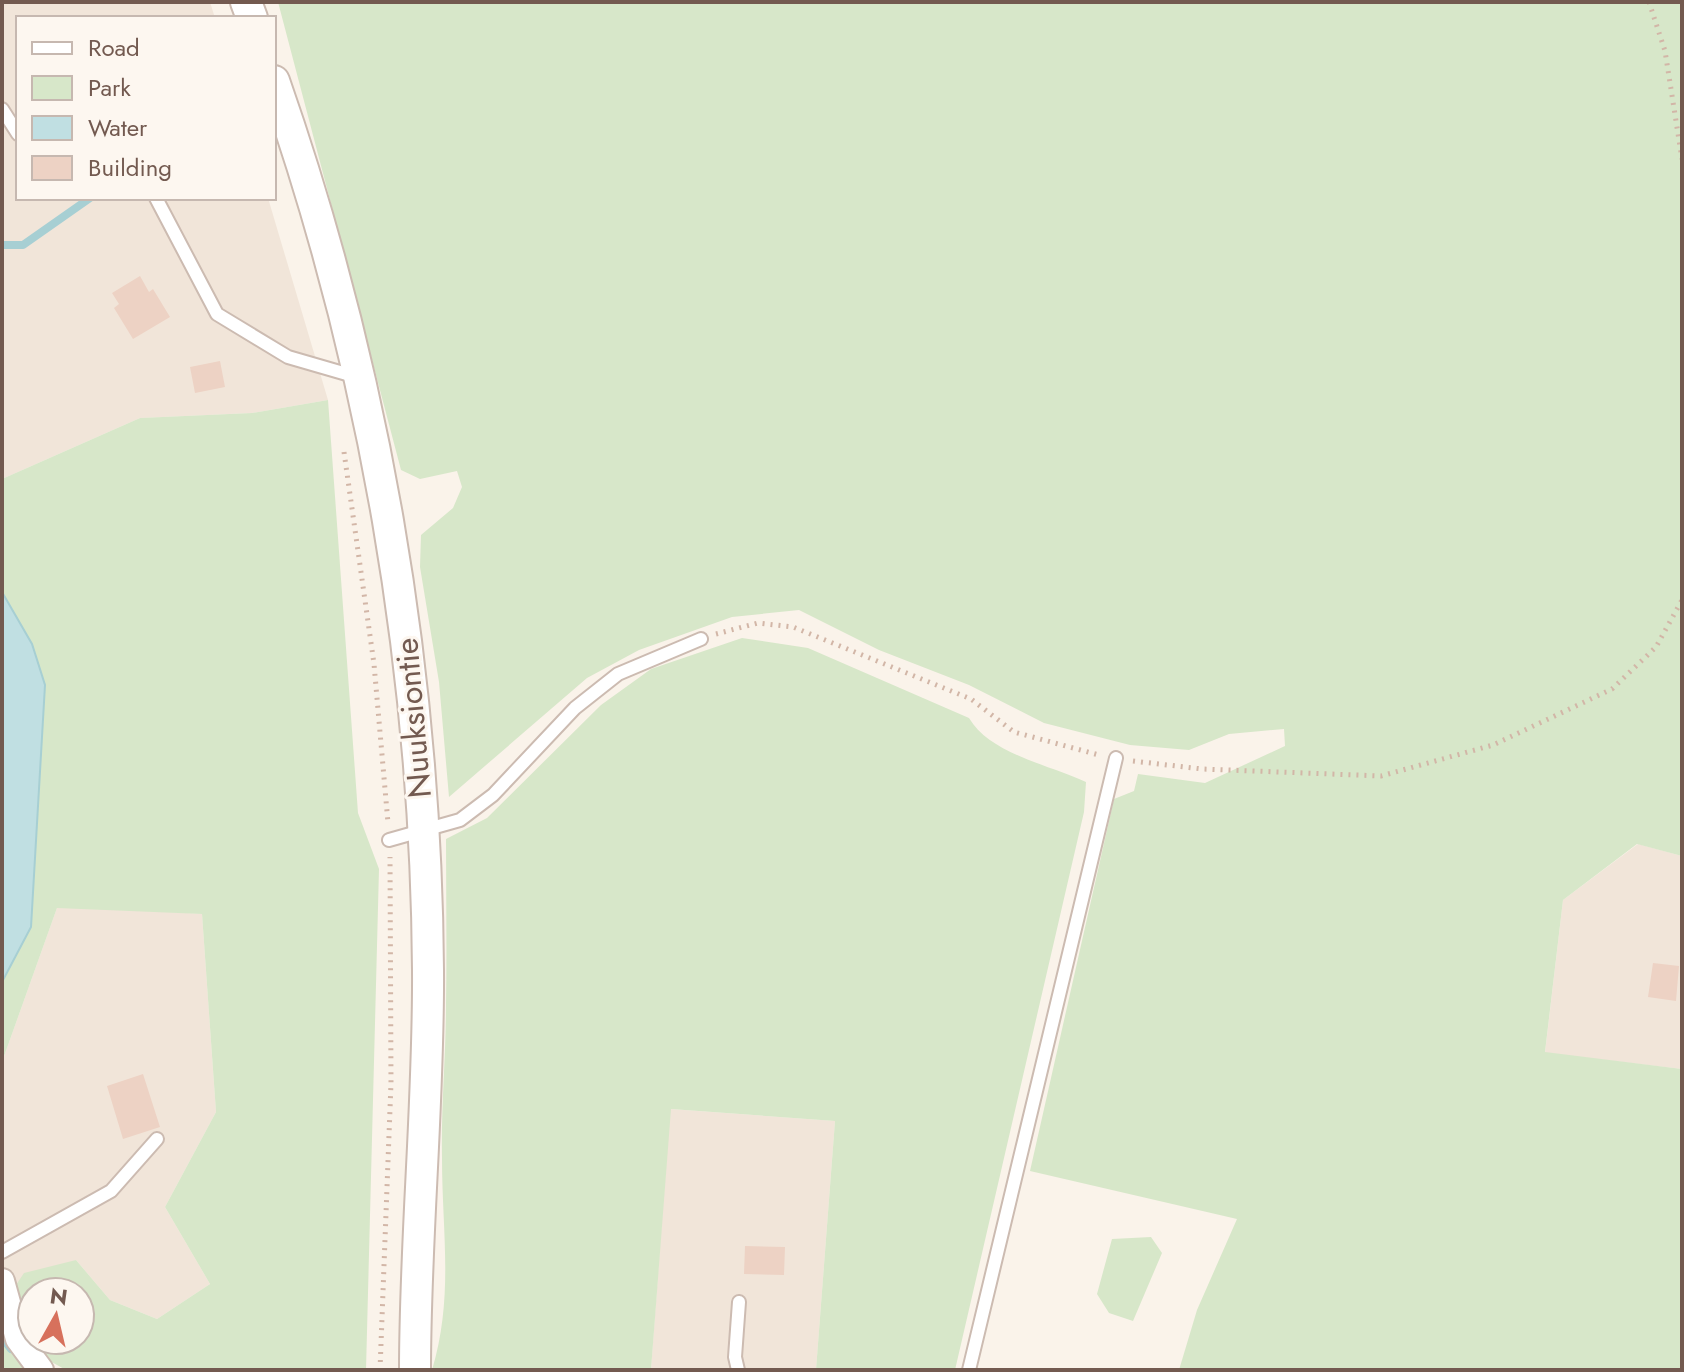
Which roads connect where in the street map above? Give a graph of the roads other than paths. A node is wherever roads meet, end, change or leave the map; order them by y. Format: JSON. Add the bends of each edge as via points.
{"nodes":[{"id":1,"x":276,"y":87,"type":"edge"},
{"id":2,"x":2,"y":109,"type":"edge"},
{"id":3,"x":16,"y":131,"type":"edge"},
{"id":4,"x":157,"y":200,"type":"edge"},
{"id":5,"x":360,"y":378,"type":"junction"},
{"id":6,"x":701,"y":639,"type":"road end"},
{"id":7,"x":1116,"y":758,"type":"road end"},
{"id":8,"x":423,"y":830,"type":"junction"},
{"id":9,"x":389,"y":840,"type":"road end"},
{"id":10,"x":157,"y":1139,"type":"dead end"},
{"id":11,"x":2,"y":1252,"type":"edge"},
{"id":12,"x":2,"y":1281,"type":"edge"},
{"id":13,"x":739,"y":1302,"type":"dead end"},
{"id":14,"x":41,"y":1370,"type":"edge"},
{"id":15,"x":415,"y":1370,"type":"edge"},
{"id":16,"x":738,"y":1370,"type":"edge"},
{"id":17,"x":969,"y":1370,"type":"edge"}],
"edges":[{"from":1,"to":5,"type":"street","name":"Nuuksiontie"},
{"from":2,"to":3,"type":"lane"},
{"from":4,"to":5,"type":"lane","via":[[217,314],[288,357]]},
{"from":5,"to":8,"type":"street","name":"Nuuksiontie","via":[[410,659]]},
{"from":6,"to":8,"type":"lane","via":[[618,674],[575,708],[493,795],[460,820]]},
{"from":7,"to":17,"type":"lane"},
{"from":8,"to":9,"type":"lane"},
{"from":8,"to":15,"type":"street","name":"Nuuksiontie","via":[[428,971]]},
{"from":10,"to":11,"type":"lane","via":[[111,1191]]},
{"from":12,"to":14,"type":"street","via":[[18,1339]]},
{"from":13,"to":16,"type":"lane"}]}
